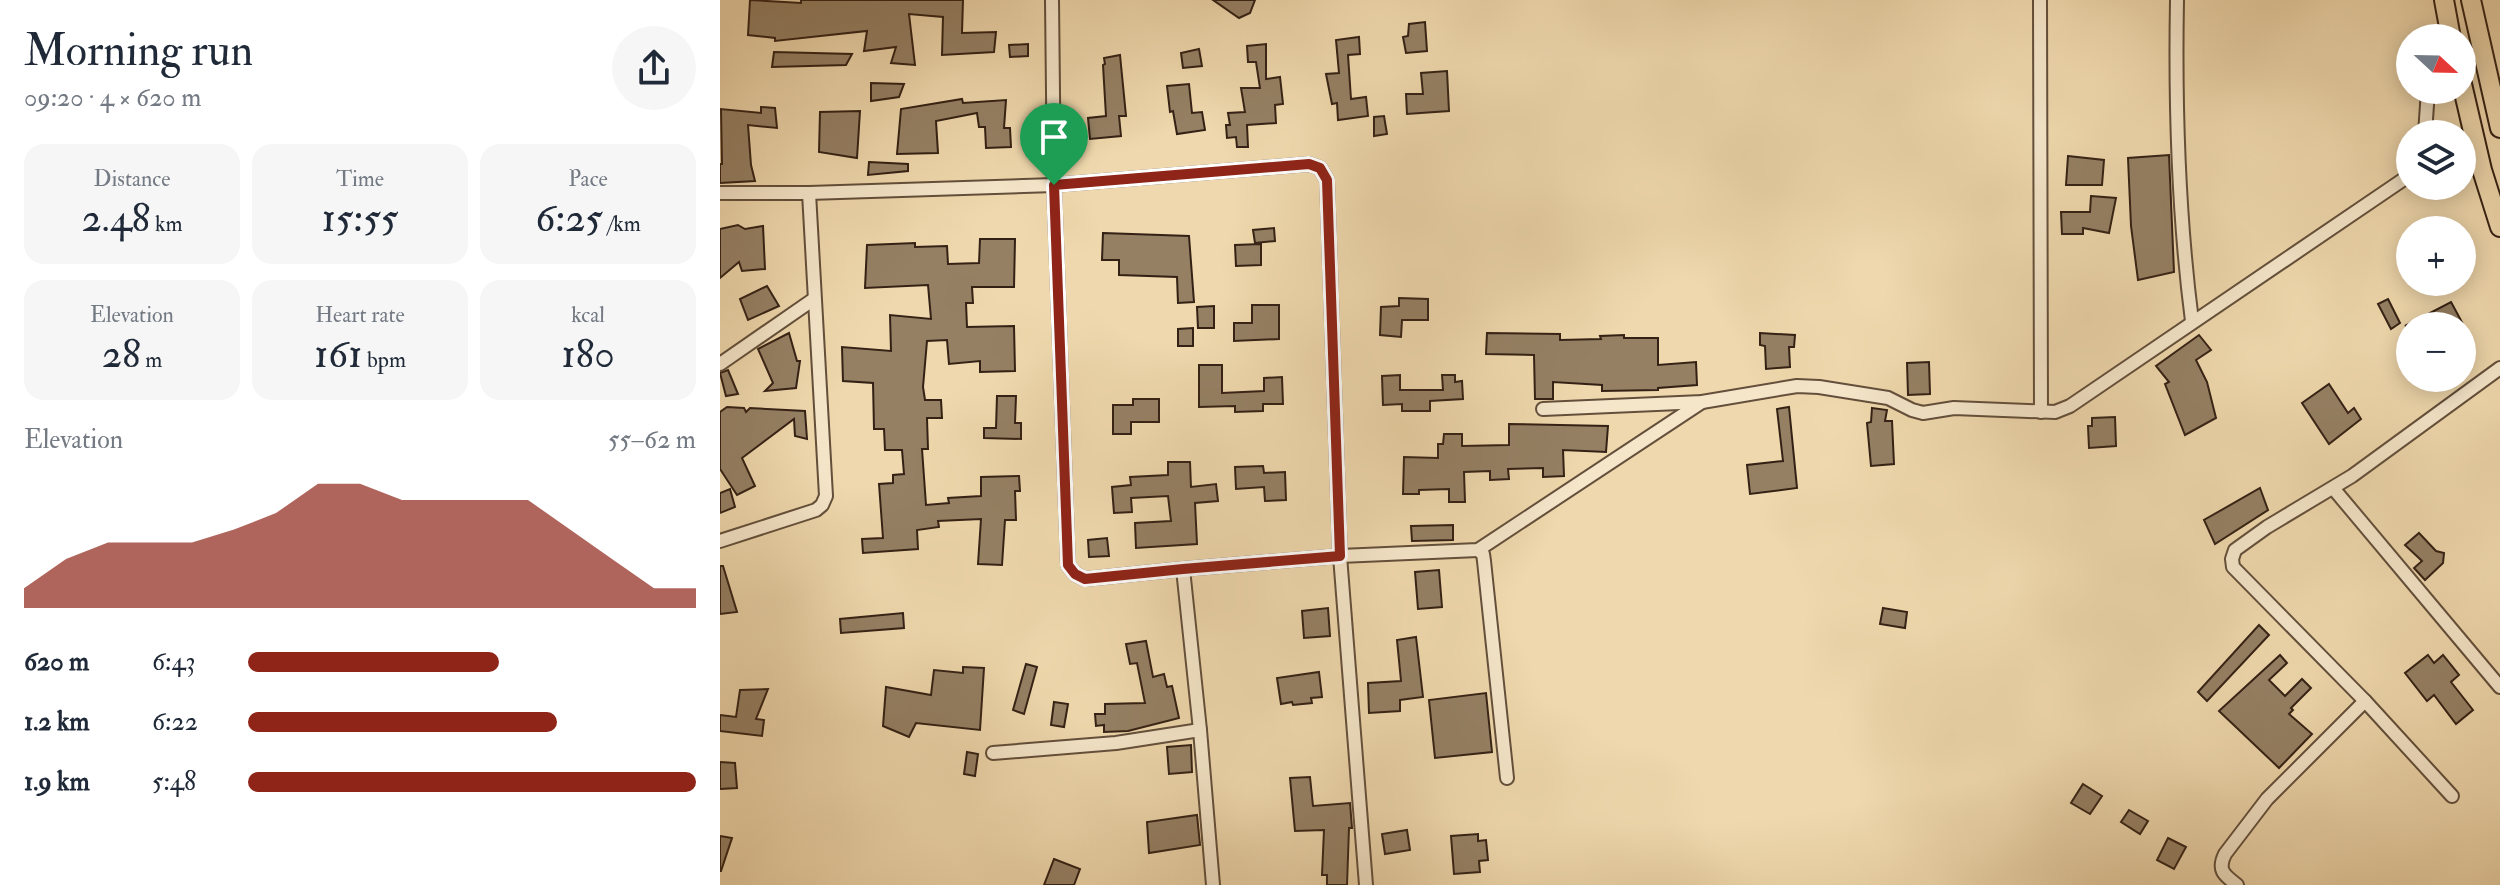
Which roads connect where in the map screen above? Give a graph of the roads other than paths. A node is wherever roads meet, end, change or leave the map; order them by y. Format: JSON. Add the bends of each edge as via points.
{"nodes":[{"id":1,"x":1052,"y":0,"type":"edge"},
{"id":2,"x":2040,"y":0,"type":"edge"},
{"id":3,"x":2177,"y":0,"type":"edge"},
{"id":4,"x":2444,"y":0,"type":"edge"},
{"id":5,"x":2471,"y":0,"type":"edge"},
{"id":6,"x":2446,"y":24,"type":"edge"},
{"id":7,"x":2467,"y":104,"type":"edge"},
{"id":8,"x":2500,"y":128,"type":"edge"},
{"id":9,"x":2396,"y":184,"type":"edge"},
{"id":10,"x":1054,"y":185,"type":"junction"},
{"id":11,"x":720,"y":193,"type":"edge"},
{"id":12,"x":809,"y":193,"type":"junction"},
{"id":13,"x":2500,"y":227,"type":"edge"},
{"id":14,"x":814,"y":299,"type":"junction"},
{"id":15,"x":2192,"y":321,"type":"junction"},
{"id":16,"x":720,"y":364,"type":"edge"},
{"id":17,"x":2500,"y":368,"type":"edge"},
{"id":18,"x":1702,"y":402,"type":"junction"},
{"id":19,"x":1543,"y":409,"type":"dead end"},
{"id":20,"x":2041,"y":412,"type":"junction"},
{"id":21,"x":2333,"y":488,"type":"junction"},
{"id":22,"x":720,"y":541,"type":"edge"},
{"id":23,"x":1478,"y":550,"type":"junction"},
{"id":24,"x":1340,"y":556,"type":"junction"},
{"id":25,"x":1183,"y":569,"type":"junction"},
{"id":26,"x":2500,"y":687,"type":"edge"},
{"id":27,"x":2365,"y":701,"type":"junction"},
{"id":28,"x":1200,"y":730,"type":"junction"},
{"id":29,"x":993,"y":753,"type":"dead end"},
{"id":30,"x":1507,"y":778,"type":"dead end"},
{"id":31,"x":2452,"y":796,"type":"dead end"},
{"id":32,"x":1213,"y":885,"type":"edge"},
{"id":33,"x":1366,"y":885,"type":"edge"},
{"id":34,"x":2237,"y":885,"type":"edge"}],
"edges":[{"from":1,"to":10,"type":"street"},
{"from":2,"to":20,"type":"street"},
{"from":3,"to":15,"type":"street","via":[[2181,229]]},
{"from":4,"to":6,"type":"main road"},
{"from":5,"to":8,"type":"main road"},
{"from":7,"to":13,"type":"main road"},
{"from":9,"to":15,"type":"street"},
{"from":10,"to":12,"type":"street"},
{"from":10,"to":24,"type":"street","via":[[1309,164],[1320,168],[1327,180]]},
{"from":10,"to":25,"type":"street","via":[[1068,565],[1085,579]]},
{"from":11,"to":12,"type":"street"},
{"from":12,"to":14,"type":"street"},
{"from":14,"to":16,"type":"street"},
{"from":14,"to":22,"type":"street","via":[[826,496],[816,510]]},
{"from":15,"to":20,"type":"street","via":[[2070,406]]},
{"from":17,"to":21,"type":"street"},
{"from":18,"to":19,"type":"street"},
{"from":18,"to":20,"type":"street","via":[[1797,386],[1888,398],[1923,413],[1954,408]]},
{"from":18,"to":23,"type":"street"},
{"from":21,"to":26,"type":"street"},
{"from":21,"to":27,"type":"street","via":[[2245,542],[2235,550],[2233,567]]},
{"from":23,"to":24,"type":"street"},
{"from":23,"to":30,"type":"street","via":[[1484,561]]},
{"from":24,"to":25,"type":"street"},
{"from":24,"to":33,"type":"street"},
{"from":25,"to":28,"type":"street"},
{"from":27,"to":31,"type":"street"},
{"from":27,"to":34,"type":"street","via":[[2267,799],[2225,854],[2220,863],[2223,874]]},
{"from":28,"to":29,"type":"street"},
{"from":28,"to":32,"type":"street"}]}
